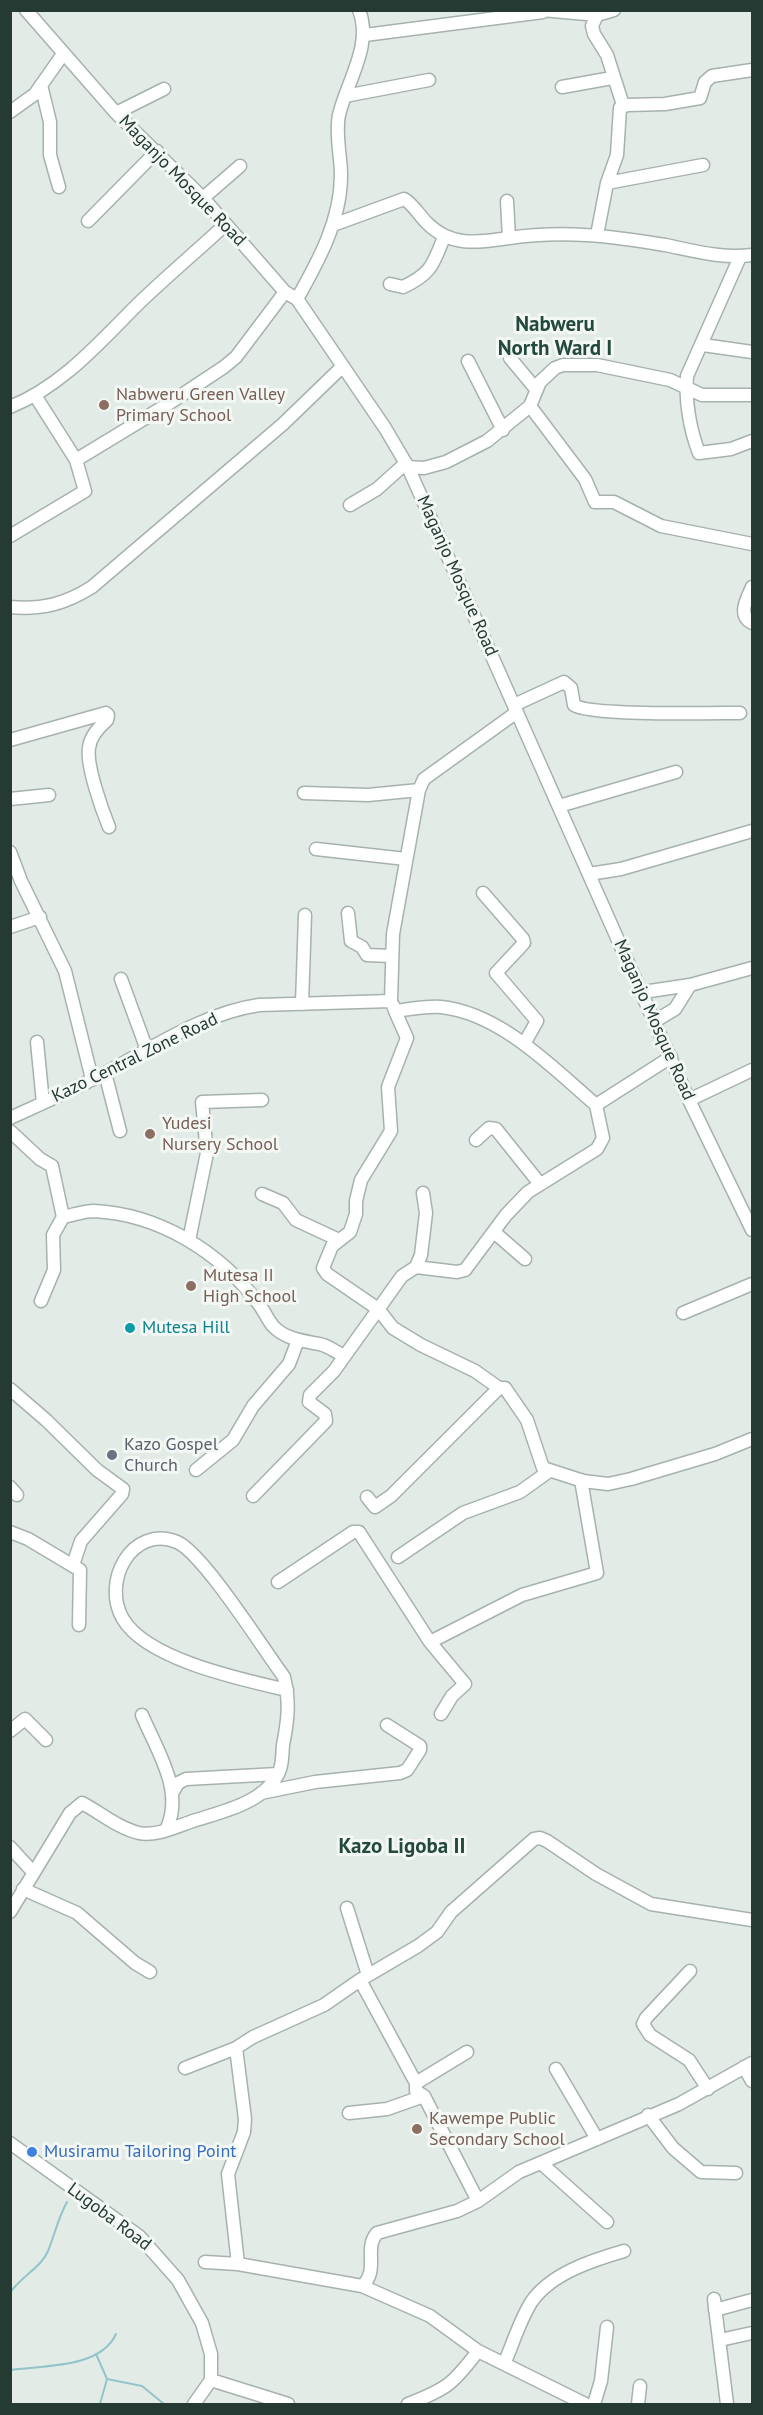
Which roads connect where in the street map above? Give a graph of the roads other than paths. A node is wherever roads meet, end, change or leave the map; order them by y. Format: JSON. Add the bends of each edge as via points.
{"nodes":[{"id":1,"x":26,"y":10,"type":"edge"},
{"id":2,"x":359,"y":10,"type":"edge"},
{"id":3,"x":614,"y":10,"type":"edge"},
{"id":4,"x":542,"y":11,"type":"edge"},
{"id":5,"x":572,"y":11,"type":"edge"},
{"id":6,"x":597,"y":15,"type":"junction"},
{"id":7,"x":366,"y":35,"type":"junction"},
{"id":8,"x":63,"y":54,"type":"junction"},
{"id":9,"x":753,"y":70,"type":"edge"},
{"id":10,"x":612,"y":78,"type":"junction"},
{"id":11,"x":429,"y":80,"type":"dead end"},
{"id":12,"x":41,"y":85,"type":"junction"},
{"id":13,"x":562,"y":87,"type":"dead end"},
{"id":14,"x":164,"y":89,"type":"dead end"},
{"id":15,"x":345,"y":96,"type":"junction"},
{"id":16,"x":622,"y":105,"type":"junction"},
{"id":17,"x":10,"y":112,"type":"edge"},
{"id":18,"x":116,"y":113,"type":"junction"},
{"id":19,"x":157,"y":152,"type":"junction"},
{"id":20,"x":703,"y":165,"type":"dead end"},
{"id":21,"x":240,"y":166,"type":"dead end"},
{"id":22,"x":607,"y":183,"type":"junction"},
{"id":23,"x":59,"y":187,"type":"dead end"},
{"id":24,"x":203,"y":198,"type":"junction"},
{"id":25,"x":507,"y":201,"type":"dead end"},
{"id":26,"x":88,"y":221,"type":"dead end"},
{"id":27,"x":226,"y":224,"type":"junction"},
{"id":28,"x":333,"y":225,"type":"junction"},
{"id":29,"x":597,"y":235,"type":"junction"},
{"id":30,"x":444,"y":237,"type":"junction"},
{"id":31,"x":508,"y":237,"type":"junction"},
{"id":32,"x":746,"y":256,"type":"edge"},
{"id":33,"x":390,"y":284,"type":"dead end"},
{"id":34,"x":285,"y":292,"type":"junction"},
{"id":35,"x":297,"y":299,"type":"junction"},
{"id":36,"x":703,"y":345,"type":"junction"},
{"id":37,"x":753,"y":352,"type":"edge"},
{"id":38,"x":510,"y":358,"type":"dead end"},
{"id":39,"x":468,"y":361,"type":"dead end"},
{"id":40,"x":343,"y":366,"type":"junction"},
{"id":41,"x":686,"y":385,"type":"junction"},
{"id":42,"x":535,"y":388,"type":"junction"},
{"id":43,"x":753,"y":395,"type":"edge"},
{"id":44,"x":36,"y":397,"type":"junction"},
{"id":45,"x":530,"y":406,"type":"junction"},
{"id":46,"x":10,"y":407,"type":"edge"},
{"id":47,"x":503,"y":430,"type":"junction"},
{"id":48,"x":753,"y":441,"type":"edge"},
{"id":49,"x":76,"y":460,"type":"junction"},
{"id":50,"x":407,"y":465,"type":"junction"},
{"id":51,"x":350,"y":505,"type":"dead end"},
{"id":52,"x":10,"y":536,"type":"edge"},
{"id":53,"x":753,"y":544,"type":"edge"},
{"id":54,"x":753,"y":587,"type":"edge"},
{"id":55,"x":10,"y":607,"type":"edge"},
{"id":56,"x":753,"y":623,"type":"edge"},
{"id":57,"x":515,"y":709,"type":"junction"},
{"id":58,"x":740,"y":713,"type":"dead end"},
{"id":59,"x":10,"y":740,"type":"edge"},
{"id":60,"x":676,"y":772,"type":"dead end"},
{"id":61,"x":419,"y":790,"type":"junction"},
{"id":62,"x":304,"y":793,"type":"dead end"},
{"id":63,"x":49,"y":795,"type":"dead end"},
{"id":64,"x":10,"y":800,"type":"edge"},
{"id":65,"x":559,"y":806,"type":"junction"},
{"id":66,"x":109,"y":828,"type":"dead end"},
{"id":67,"x":753,"y":831,"type":"edge"},
{"id":68,"x":316,"y":849,"type":"dead end"},
{"id":69,"x":10,"y":852,"type":"edge"},
{"id":70,"x":406,"y":859,"type":"junction"},
{"id":71,"x":14,"y":871,"type":"edge"},
{"id":72,"x":589,"y":874,"type":"junction"},
{"id":73,"x":483,"y":893,"type":"dead end"},
{"id":74,"x":348,"y":913,"type":"dead end"},
{"id":75,"x":305,"y":915,"type":"dead end"},
{"id":76,"x":40,"y":917,"type":"junction"},
{"id":77,"x":10,"y":927,"type":"edge"},
{"id":78,"x":391,"y":956,"type":"junction"},
{"id":79,"x":753,"y":968,"type":"edge"},
{"id":80,"x":121,"y":979,"type":"dead end"},
{"id":81,"x":690,"y":985,"type":"junction"},
{"id":82,"x":643,"y":992,"type":"junction"},
{"id":83,"x":302,"y":1004,"type":"junction"},
{"id":84,"x":393,"y":1006,"type":"junction"},
{"id":85,"x":655,"y":1021,"type":"junction"},
{"id":86,"x":37,"y":1042,"type":"dead end"},
{"id":87,"x":524,"y":1044,"type":"junction"},
{"id":88,"x":147,"y":1050,"type":"junction"},
{"id":89,"x":671,"y":1057,"type":"junction"},
{"id":90,"x":105,"y":1073,"type":"junction"},
{"id":91,"x":751,"y":1073,"type":"edge"},
{"id":92,"x":92,"y":1079,"type":"junction"},
{"id":93,"x":262,"y":1100,"type":"dead end"},
{"id":94,"x":689,"y":1100,"type":"junction"},
{"id":95,"x":43,"y":1103,"type":"junction"},
{"id":96,"x":596,"y":1105,"type":"junction"},
{"id":97,"x":10,"y":1118,"type":"edge"},
{"id":98,"x":10,"y":1131,"type":"edge"},
{"id":99,"x":120,"y":1131,"type":"dead end"},
{"id":100,"x":476,"y":1140,"type":"dead end"},
{"id":101,"x":540,"y":1184,"type":"junction"},
{"id":102,"x":423,"y":1193,"type":"dead end"},
{"id":103,"x":262,"y":1194,"type":"dead end"},
{"id":104,"x":63,"y":1217,"type":"junction"},
{"id":105,"x":751,"y":1224,"type":"edge"},
{"id":106,"x":494,"y":1232,"type":"junction"},
{"id":107,"x":189,"y":1240,"type":"junction"},
{"id":108,"x":339,"y":1240,"type":"junction"},
{"id":109,"x":525,"y":1259,"type":"dead end"},
{"id":110,"x":416,"y":1267,"type":"junction"},
{"id":111,"x":753,"y":1284,"type":"edge"},
{"id":112,"x":40,"y":1301,"type":"dead end"},
{"id":113,"x":378,"y":1309,"type":"junction"},
{"id":114,"x":683,"y":1313,"type":"dead end"},
{"id":115,"x":297,"y":1340,"type":"junction"},
{"id":116,"x":344,"y":1356,"type":"junction"},
{"id":117,"x":499,"y":1388,"type":"junction"},
{"id":118,"x":10,"y":1389,"type":"edge"},
{"id":119,"x":753,"y":1439,"type":"edge"},
{"id":120,"x":196,"y":1470,"type":"dead end"},
{"id":121,"x":548,"y":1472,"type":"junction"},
{"id":122,"x":581,"y":1480,"type":"junction"},
{"id":123,"x":253,"y":1496,"type":"dead end"},
{"id":124,"x":366,"y":1497,"type":"dead end"},
{"id":125,"x":10,"y":1532,"type":"edge"},
{"id":126,"x":398,"y":1557,"type":"dead end"},
{"id":127,"x":73,"y":1564,"type":"junction"},
{"id":128,"x":278,"y":1582,"type":"dead end"},
{"id":129,"x":79,"y":1625,"type":"dead end"},
{"id":130,"x":430,"y":1642,"type":"junction"},
{"id":131,"x":287,"y":1690,"type":"junction"},
{"id":132,"x":441,"y":1714,"type":"dead end"},
{"id":133,"x":142,"y":1715,"type":"dead end"},
{"id":134,"x":387,"y":1725,"type":"dead end"},
{"id":135,"x":10,"y":1731,"type":"edge"},
{"id":136,"x":46,"y":1740,"type":"dead end"},
{"id":137,"x":278,"y":1774,"type":"junction"},
{"id":138,"x":174,"y":1790,"type":"junction"},
{"id":139,"x":261,"y":1793,"type":"junction"},
{"id":140,"x":166,"y":1830,"type":"junction"},
{"id":141,"x":10,"y":1847,"type":"edge"},
{"id":142,"x":33,"y":1872,"type":"junction"},
{"id":143,"x":23,"y":1889,"type":"junction"},
{"id":144,"x":346,"y":1908,"type":"dead end"},
{"id":145,"x":10,"y":1912,"type":"edge"},
{"id":146,"x":753,"y":1920,"type":"edge"},
{"id":147,"x":690,"y":1971,"type":"dead end"},
{"id":148,"x":150,"y":1972,"type":"dead end"},
{"id":149,"x":364,"y":1977,"type":"junction"},
{"id":150,"x":236,"y":2048,"type":"junction"},
{"id":151,"x":467,"y":2052,"type":"dead end"},
{"id":152,"x":748,"y":2065,"type":"edge"},
{"id":153,"x":185,"y":2068,"type":"dead end"},
{"id":154,"x":556,"y":2069,"type":"dead end"},
{"id":155,"x":753,"y":2081,"type":"edge"},
{"id":156,"x":416,"y":2083,"type":"junction"},
{"id":157,"x":708,"y":2089,"type":"junction"},
{"id":158,"x":424,"y":2096,"type":"junction"},
{"id":159,"x":349,"y":2113,"type":"dead end"},
{"id":160,"x":648,"y":2115,"type":"junction"},
{"id":161,"x":597,"y":2139,"type":"junction"},
{"id":162,"x":10,"y":2143,"type":"edge"},
{"id":163,"x":541,"y":2163,"type":"junction"},
{"id":164,"x":736,"y":2173,"type":"dead end"},
{"id":165,"x":478,"y":2201,"type":"junction"},
{"id":166,"x":607,"y":2222,"type":"dead end"},
{"id":167,"x":624,"y":2251,"type":"dead end"},
{"id":168,"x":205,"y":2262,"type":"dead end"},
{"id":169,"x":238,"y":2264,"type":"junction"},
{"id":170,"x":362,"y":2286,"type":"junction"},
{"id":171,"x":753,"y":2300,"type":"edge"},
{"id":172,"x":607,"y":2327,"type":"dead end"},
{"id":173,"x":753,"y":2333,"type":"edge"},
{"id":174,"x":720,"y":2340,"type":"junction"},
{"id":175,"x":478,"y":2351,"type":"junction"},
{"id":176,"x":504,"y":2364,"type":"junction"},
{"id":177,"x":211,"y":2380,"type":"junction"},
{"id":178,"x":640,"y":2386,"type":"dead end"},
{"id":179,"x":194,"y":2404,"type":"edge"},
{"id":180,"x":288,"y":2404,"type":"edge"},
{"id":181,"x":408,"y":2404,"type":"edge"},
{"id":182,"x":585,"y":2404,"type":"edge"},
{"id":183,"x":594,"y":2404,"type":"edge"},
{"id":184,"x":638,"y":2404,"type":"edge"},
{"id":185,"x":727,"y":2404,"type":"edge"}],
"edges":[{"from":1,"to":8,"type":"street","name":"Maganjo Mosque Road"},
{"from":2,"to":7,"type":"street"},
{"from":3,"to":6,"type":"street"},
{"from":4,"to":5,"type":"street"},
{"from":4,"to":7,"type":"street"},
{"from":5,"to":6,"type":"street"},
{"from":6,"to":10,"type":"street","via":[[592,29],[607,55]]},
{"from":7,"to":15,"type":"street"},
{"from":8,"to":12,"type":"street"},
{"from":8,"to":18,"type":"street","name":"Maganjo Mosque Road"},
{"from":9,"to":16,"type":"street","via":[[712,76],[705,82],[700,98]]},
{"from":10,"to":13,"type":"street"},
{"from":10,"to":16,"type":"street"},
{"from":11,"to":15,"type":"street"},
{"from":12,"to":17,"type":"street"},
{"from":12,"to":23,"type":"street","via":[[50,122],[50,155]]},
{"from":14,"to":18,"type":"street"},
{"from":15,"to":28,"type":"street","via":[[339,117],[341,176]]},
{"from":16,"to":22,"type":"street","via":[[617,155]]},
{"from":18,"to":19,"type":"street","name":"Maganjo Mosque Road"},
{"from":19,"to":24,"type":"street","name":"Maganjo Mosque Road"},
{"from":19,"to":26,"type":"street"},
{"from":20,"to":22,"type":"street"},
{"from":21,"to":24,"type":"street"},
{"from":22,"to":29,"type":"street"},
{"from":24,"to":27,"type":"street","name":"Maganjo Mosque Road"},
{"from":25,"to":31,"type":"street"},
{"from":27,"to":34,"type":"street","name":"Maganjo Mosque Road"},
{"from":27,"to":44,"type":"street","via":[[73,369]]},
{"from":28,"to":30,"type":"street","via":[[406,199]]},
{"from":28,"to":35,"type":"street"},
{"from":29,"to":31,"type":"street","via":[[552,232]]},
{"from":29,"to":32,"type":"street","via":[[708,255]]},
{"from":30,"to":31,"type":"street","via":[[466,243]]},
{"from":30,"to":33,"type":"street","via":[[431,270],[403,287]]},
{"from":32,"to":36,"type":"street"},
{"from":34,"to":35,"type":"street","name":"Maganjo Mosque Road"},
{"from":34,"to":49,"type":"street","via":[[224,367]]},
{"from":35,"to":40,"type":"street","name":"Maganjo Mosque Road"},
{"from":36,"to":37,"type":"street"},
{"from":36,"to":41,"type":"street"},
{"from":38,"to":42,"type":"street"},
{"from":39,"to":47,"type":"street"},
{"from":40,"to":50,"type":"street","name":"Maganjo Mosque Road"},
{"from":40,"to":55,"type":"street","via":[[283,424],[92,586],[48,607]]},
{"from":41,"to":42,"type":"street","via":[[583,363],[555,368]]},
{"from":41,"to":43,"type":"street","via":[[702,395]]},
{"from":41,"to":48,"type":"street","via":[[688,412],[699,453],[731,449]]},
{"from":42,"to":45,"type":"street"},
{"from":44,"to":46,"type":"street"},
{"from":44,"to":49,"type":"street"},
{"from":45,"to":47,"type":"street"},
{"from":45,"to":53,"type":"street","via":[[585,479],[595,502],[614,502],[661,526]]},
{"from":47,"to":50,"type":"street","via":[[446,462],[424,468]]},
{"from":49,"to":52,"type":"street","via":[[85,491]]},
{"from":50,"to":51,"type":"street"},
{"from":50,"to":57,"type":"street","name":"Maganjo Mosque Road"},
{"from":54,"to":56,"type":"street","via":[[743,612]]},
{"from":57,"to":58,"type":"street","via":[[564,682],[570,688],[574,705],[582,709]]},
{"from":57,"to":61,"type":"street","via":[[424,779]]},
{"from":57,"to":65,"type":"street","name":"Maganjo Mosque Road"},
{"from":59,"to":66,"type":"street","via":[[106,713],[107,720],[89,745],[88,755]]},
{"from":60,"to":65,"type":"street"},
{"from":61,"to":62,"type":"street","via":[[368,795]]},
{"from":61,"to":70,"type":"street"},
{"from":63,"to":64,"type":"street"},
{"from":65,"to":72,"type":"street","name":"Maganjo Mosque Road"},
{"from":67,"to":72,"type":"street","via":[[621,869]]},
{"from":68,"to":70,"type":"street"},
{"from":69,"to":71,"type":"street"},
{"from":70,"to":78,"type":"street"},
{"from":71,"to":76,"type":"street"},
{"from":72,"to":82,"type":"street","name":"Maganjo Mosque Road"},
{"from":73,"to":87,"type":"street","via":[[523,939],[524,943],[496,973],[537,1022]]},
{"from":74,"to":78,"type":"street","via":[[351,941],[363,947],[367,955]]},
{"from":75,"to":83,"type":"street"},
{"from":76,"to":77,"type":"street"},
{"from":76,"to":92,"type":"street","via":[[64,971]]},
{"from":78,"to":84,"type":"street"},
{"from":79,"to":81,"type":"street"},
{"from":80,"to":88,"type":"street"},
{"from":81,"to":82,"type":"street"},
{"from":81,"to":85,"type":"street","via":[[675,1009]]},
{"from":82,"to":85,"type":"street","name":"Maganjo Mosque Road"},
{"from":83,"to":84,"type":"street","name":"Kazo Central Zone Road"},
{"from":83,"to":88,"type":"street","name":"Kazo Central Zone Road","via":[[259,1005],[239,1010],[199,1024]]},
{"from":84,"to":87,"type":"street","name":"Kazo Central Zone Road","via":[[442,1007],[479,1016]]},
{"from":84,"to":108,"type":"street","via":[[408,1038],[388,1087],[391,1131],[362,1180],[350,1232]]},
{"from":85,"to":89,"type":"street","name":"Maganjo Mosque Road"},
{"from":86,"to":95,"type":"street"},
{"from":87,"to":96,"type":"street","name":"Kazo Central Zone Road"},
{"from":88,"to":90,"type":"street","name":"Kazo Central Zone Road"},
{"from":89,"to":94,"type":"street","name":"Maganjo Mosque Road"},
{"from":89,"to":96,"type":"street"},
{"from":90,"to":92,"type":"street","name":"Kazo Central Zone Road"},
{"from":90,"to":99,"type":"street"},
{"from":91,"to":94,"type":"street"},
{"from":92,"to":95,"type":"street","name":"Kazo Central Zone Road"},
{"from":93,"to":107,"type":"street","via":[[202,1102],[207,1154]]},
{"from":94,"to":105,"type":"street","name":"Maganjo Mosque Road"},
{"from":95,"to":97,"type":"street","name":"Kazo Central Zone Road"},
{"from":96,"to":101,"type":"street","via":[[603,1138],[597,1149]]},
{"from":98,"to":104,"type":"street","via":[[40,1160],[52,1166]]},
{"from":100,"to":101,"type":"street","via":[[489,1128],[496,1129]]},
{"from":101,"to":106,"type":"street","via":[[506,1215]]},
{"from":102,"to":110,"type":"street","via":[[426,1213]]},
{"from":103,"to":108,"type":"street","via":[[283,1203],[296,1220]]},
{"from":104,"to":107,"type":"street","via":[[92,1211],[121,1215]]},
{"from":104,"to":112,"type":"street","via":[[53,1235],[54,1270]]},
{"from":106,"to":109,"type":"street"},
{"from":106,"to":110,"type":"street","via":[[462,1272]]},
{"from":107,"to":115,"type":"street","via":[[208,1251],[239,1282],[259,1303],[273,1327]]},
{"from":108,"to":113,"type":"street","via":[[332,1246],[323,1268]]},
{"from":110,"to":113,"type":"street","via":[[402,1276]]},
{"from":111,"to":114,"type":"street"},
{"from":113,"to":116,"type":"street"},
{"from":113,"to":117,"type":"street","via":[[393,1328]]},
{"from":115,"to":116,"type":"street","via":[[321,1344]]},
{"from":115,"to":120,"type":"street","via":[[289,1364],[253,1406],[232,1440]]},
{"from":116,"to":123,"type":"street","via":[[309,1398],[325,1414],[326,1421]]},
{"from":117,"to":121,"type":"street","via":[[510,1394],[526,1420],[540,1462]]},
{"from":117,"to":124,"type":"street","via":[[391,1496],[375,1507]]},
{"from":118,"to":127,"type":"street","via":[[96,1470],[123,1489],[81,1541]]},
{"from":119,"to":122,"type":"street","via":[[631,1479],[608,1484]]},
{"from":121,"to":122,"type":"street"},
{"from":121,"to":126,"type":"street","via":[[520,1492],[463,1513]]},
{"from":122,"to":130,"type":"street","via":[[597,1573],[522,1594]]},
{"from":125,"to":127,"type":"street"},
{"from":127,"to":129,"type":"street","via":[[80,1570]]},
{"from":128,"to":130,"type":"street","via":[[358,1532]]},
{"from":130,"to":132,"type":"street","via":[[465,1684]]},
{"from":131,"to":131,"type":"street","via":[[284,1677],[205,1565],[188,1549],[176,1542],[156,1540],[139,1546],[119,1568],[114,1597],[123,1620],[140,1636],[193,1665],[239,1681]]},
{"from":131,"to":137,"type":"street","via":[[289,1716]]},
{"from":133,"to":138,"type":"street"},
{"from":134,"to":139,"type":"street","via":[[420,1746],[407,1770]]},
{"from":135,"to":136,"type":"street","via":[[25,1719]]},
{"from":137,"to":138,"type":"street","via":[[186,1779],[178,1782]]},
{"from":137,"to":139,"type":"street"},
{"from":138,"to":140,"type":"street"},
{"from":139,"to":140,"type":"street","via":[[235,1808]]},
{"from":140,"to":142,"type":"street","via":[[141,1834],[82,1803],[70,1813]]},
{"from":141,"to":142,"type":"street"},
{"from":142,"to":143,"type":"street"},
{"from":143,"to":145,"type":"street"},
{"from":143,"to":148,"type":"street","via":[[77,1913]]},
{"from":144,"to":149,"type":"street"},
{"from":146,"to":149,"type":"street","via":[[651,1904],[540,1838],[534,1839],[451,1912],[437,1932]]},
{"from":147,"to":157,"type":"street","via":[[643,2024],[650,2035],[689,2060]]},
{"from":149,"to":150,"type":"street","via":[[324,2005]]},
{"from":149,"to":156,"type":"street"},
{"from":150,"to":153,"type":"street"},
{"from":150,"to":169,"type":"street","via":[[245,2119],[228,2174]]},
{"from":151,"to":156,"type":"street"},
{"from":152,"to":155,"type":"street"},
{"from":152,"to":157,"type":"street"},
{"from":154,"to":161,"type":"street"},
{"from":156,"to":158,"type":"street","via":[[416,2091]]},
{"from":157,"to":160,"type":"street"},
{"from":158,"to":159,"type":"street","via":[[387,2109]]},
{"from":158,"to":165,"type":"street"},
{"from":160,"to":161,"type":"street"},
{"from":160,"to":164,"type":"street","via":[[673,2148],[701,2172]]},
{"from":161,"to":163,"type":"street"},
{"from":162,"to":177,"type":"street","name":"Lugoba Road","via":[[139,2236],[170,2268],[208,2339]]},
{"from":163,"to":165,"type":"street","via":[[519,2172]]},
{"from":163,"to":166,"type":"street"},
{"from":165,"to":170,"type":"street","via":[[457,2211],[377,2233],[370,2246],[373,2266]]},
{"from":167,"to":176,"type":"street","via":[[590,2261],[540,2293],[532,2302]]},
{"from":168,"to":169,"type":"street"},
{"from":169,"to":170,"type":"street"},
{"from":170,"to":175,"type":"street","via":[[430,2316]]},
{"from":171,"to":174,"type":"street","via":[[714,2305]]},
{"from":172,"to":183,"type":"street","via":[[602,2381]]},
{"from":173,"to":174,"type":"street"},
{"from":174,"to":185,"type":"street"},
{"from":175,"to":176,"type":"street"},
{"from":175,"to":181,"type":"street","via":[[445,2389]]},
{"from":176,"to":182,"type":"street"},
{"from":177,"to":179,"type":"street"},
{"from":177,"to":180,"type":"street"},
{"from":178,"to":184,"type":"street"}]}
